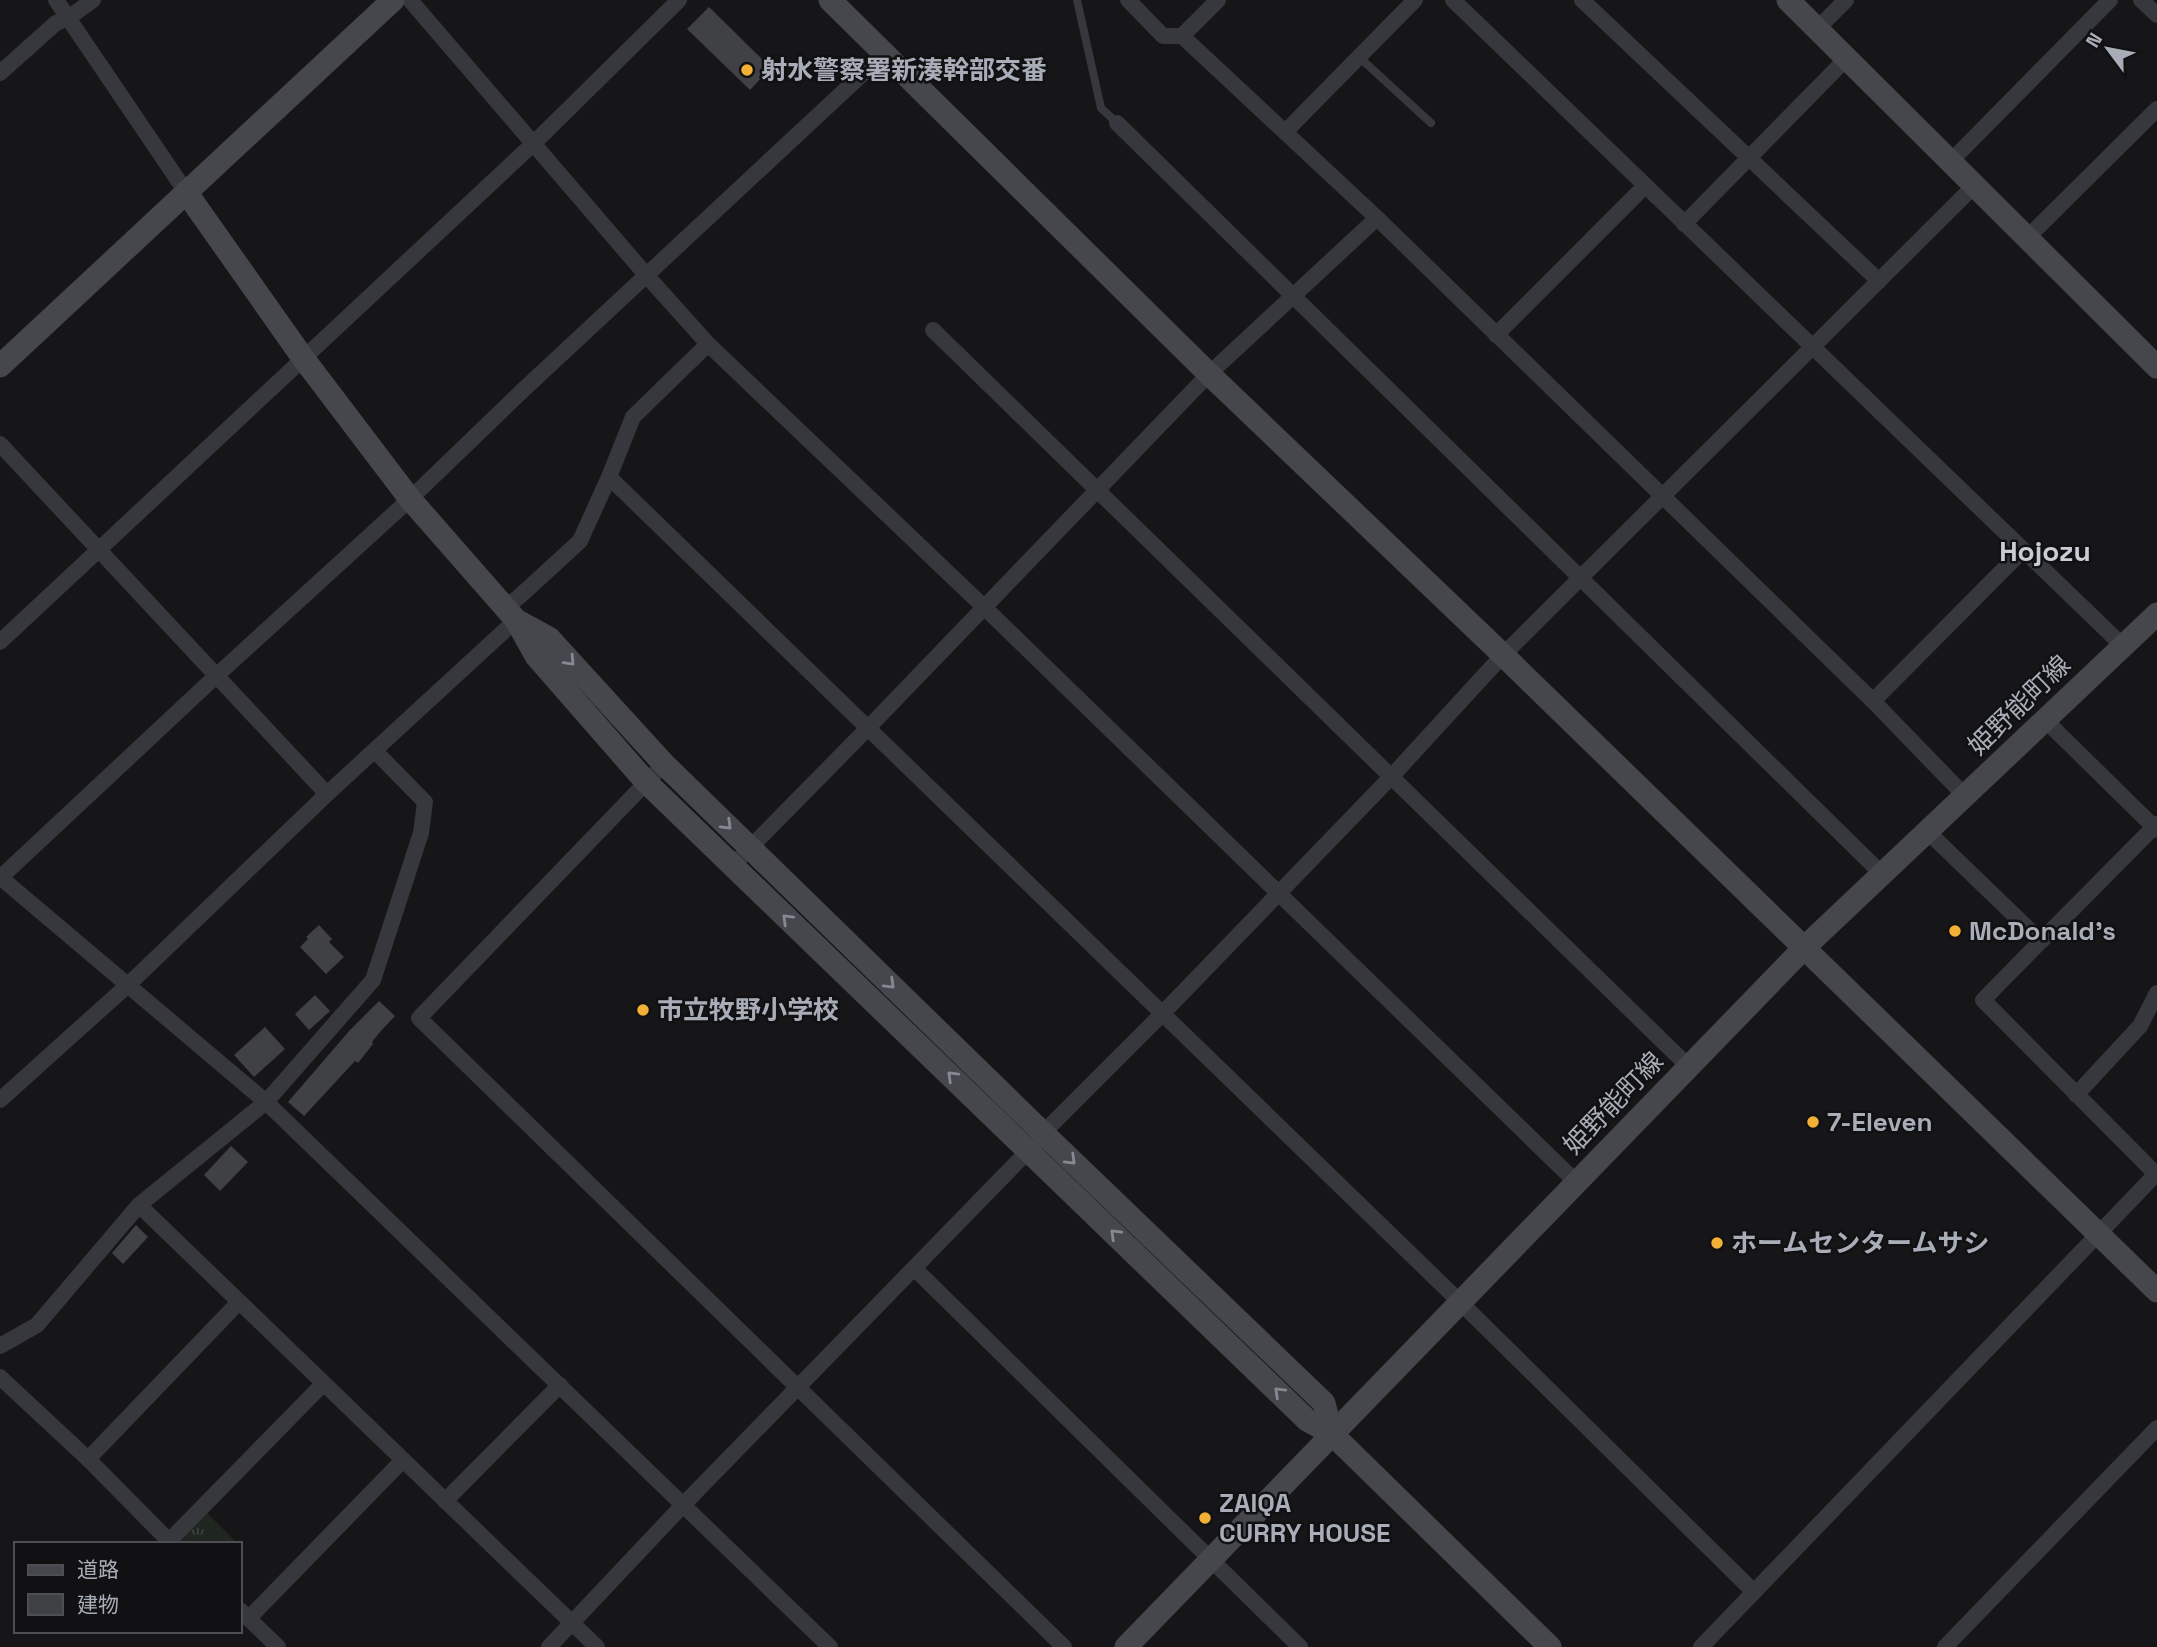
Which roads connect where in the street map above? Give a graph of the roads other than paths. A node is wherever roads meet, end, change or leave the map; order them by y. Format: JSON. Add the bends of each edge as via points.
{"nodes":[{"id":1,"x":56,"y":0,"type":"edge"},
{"id":2,"x":93,"y":0,"type":"edge"},
{"id":3,"x":393,"y":0,"type":"edge"},
{"id":4,"x":410,"y":0,"type":"edge"},
{"id":5,"x":679,"y":0,"type":"edge"},
{"id":6,"x":831,"y":0,"type":"edge"},
{"id":7,"x":1077,"y":0,"type":"edge"},
{"id":8,"x":1128,"y":0,"type":"edge"},
{"id":9,"x":1218,"y":0,"type":"edge"},
{"id":10,"x":1415,"y":0,"type":"edge"},
{"id":11,"x":1453,"y":0,"type":"edge"},
{"id":12,"x":1582,"y":0,"type":"edge"},
{"id":13,"x":1788,"y":0,"type":"edge"},
{"id":14,"x":1846,"y":0,"type":"edge"},
{"id":15,"x":2110,"y":0,"type":"edge"},
{"id":16,"x":2141,"y":0,"type":"edge"},
{"id":17,"x":2157,"y":15,"type":"edge"},
{"id":18,"x":68,"y":18,"type":"junction"},
{"id":19,"x":1817,"y":29,"type":"junction"},
{"id":20,"x":1182,"y":36,"type":"junction"},
{"id":21,"x":886,"y":53,"type":"junction"},
{"id":22,"x":1359,"y":57,"type":"junction"},
{"id":23,"x":1847,"y":58,"type":"junction"},
{"id":24,"x":0,"y":73,"type":"edge"},
{"id":25,"x":2157,"y":109,"type":"edge"},
{"id":26,"x":1431,"y":123,"type":"dead end"},
{"id":27,"x":1117,"y":124,"type":"joint"},
{"id":28,"x":1285,"y":132,"type":"junction"},
{"id":29,"x":534,"y":143,"type":"junction"},
{"id":30,"x":1749,"y":159,"type":"junction"},
{"id":31,"x":1950,"y":162,"type":"junction"},
{"id":32,"x":1645,"y":186,"type":"junction"},
{"id":33,"x":1974,"y":186,"type":"junction"},
{"id":34,"x":186,"y":192,"type":"junction"},
{"id":35,"x":1377,"y":218,"type":"junction"},
{"id":36,"x":1684,"y":224,"type":"junction"},
{"id":37,"x":2027,"y":238,"type":"junction"},
{"id":38,"x":647,"y":276,"type":"junction"},
{"id":39,"x":1879,"y":281,"type":"junction"},
{"id":40,"x":1294,"y":296,"type":"junction"},
{"id":41,"x":933,"y":330,"type":"dead end"},
{"id":42,"x":1496,"y":335,"type":"junction"},
{"id":43,"x":708,"y":344,"type":"junction"},
{"id":44,"x":1812,"y":348,"type":"junction"},
{"id":45,"x":303,"y":358,"type":"junction"},
{"id":46,"x":0,"y":366,"type":"edge"},
{"id":47,"x":2157,"y":367,"type":"edge"},
{"id":48,"x":1209,"y":374,"type":"junction"},
{"id":49,"x":0,"y":444,"type":"edge"},
{"id":50,"x":609,"y":477,"type":"junction"},
{"id":51,"x":1098,"y":490,"type":"junction"},
{"id":52,"x":1662,"y":497,"type":"junction"},
{"id":53,"x":410,"y":499,"type":"junction"},
{"id":54,"x":99,"y":551,"type":"junction"},
{"id":55,"x":2022,"y":551,"type":"junction"},
{"id":56,"x":1580,"y":579,"type":"junction"},
{"id":57,"x":985,"y":608,"type":"junction"},
{"id":58,"x":511,"y":614,"type":"junction"},
{"id":59,"x":2157,"y":614,"type":"edge"},
{"id":60,"x":0,"y":642,"type":"edge"},
{"id":61,"x":2123,"y":646,"type":"junction"},
{"id":62,"x":1503,"y":655,"type":"junction"},
{"id":63,"x":216,"y":676,"type":"junction"},
{"id":64,"x":1873,"y":701,"type":"junction"},
{"id":65,"x":2045,"y":720,"type":"junction"},
{"id":66,"x":867,"y":729,"type":"junction"},
{"id":67,"x":375,"y":751,"type":"junction"},
{"id":68,"x":664,"y":764,"type":"junction"},
{"id":69,"x":1391,"y":777,"type":"junction"},
{"id":70,"x":646,"y":782,"type":"junction"},
{"id":71,"x":327,"y":794,"type":"junction"},
{"id":72,"x":1965,"y":796,"type":"junction"},
{"id":73,"x":2156,"y":827,"type":"edge"},
{"id":74,"x":1928,"y":832,"type":"junction"},
{"id":75,"x":750,"y":847,"type":"junction"},
{"id":76,"x":732,"y":866,"type":"junction"},
{"id":77,"x":1882,"y":874,"type":"junction"},
{"id":78,"x":0,"y":878,"type":"edge"},
{"id":79,"x":1278,"y":894,"type":"junction"},
{"id":80,"x":2041,"y":941,"type":"junction"},
{"id":81,"x":1804,"y":947,"type":"junction"},
{"id":82,"x":129,"y":984,"type":"junction"},
{"id":83,"x":2157,"y":993,"type":"edge"},
{"id":84,"x":1162,"y":1014,"type":"junction"},
{"id":85,"x":1688,"y":1066,"type":"junction"},
{"id":86,"x":2076,"y":1095,"type":"junction"},
{"id":87,"x":0,"y":1100,"type":"edge"},
{"id":88,"x":266,"y":1102,"type":"junction"},
{"id":89,"x":1036,"y":1142,"type":"junction"},
{"id":90,"x":2157,"y":1174,"type":"edge"},
{"id":91,"x":1576,"y":1182,"type":"junction"},
{"id":92,"x":139,"y":1205,"type":"junction"},
{"id":93,"x":2099,"y":1235,"type":"junction"},
{"id":94,"x":915,"y":1269,"type":"junction"},
{"id":95,"x":2157,"y":1291,"type":"edge"},
{"id":96,"x":239,"y":1302,"type":"junction"},
{"id":97,"x":1460,"y":1302,"type":"junction"},
{"id":98,"x":0,"y":1346,"type":"edge"},
{"id":99,"x":0,"y":1377,"type":"edge"},
{"id":100,"x":323,"y":1384,"type":"junction"},
{"id":101,"x":560,"y":1385,"type":"junction"},
{"id":102,"x":799,"y":1389,"type":"junction"},
{"id":103,"x":2157,"y":1428,"type":"edge"},
{"id":104,"x":1332,"y":1434,"type":"junction"},
{"id":105,"x":88,"y":1459,"type":"junction"},
{"id":106,"x":403,"y":1460,"type":"junction"},
{"id":107,"x":445,"y":1501,"type":"junction"},
{"id":108,"x":684,"y":1504,"type":"junction"},
{"id":109,"x":171,"y":1542,"type":"edge"},
{"id":110,"x":1211,"y":1558,"type":"junction"},
{"id":111,"x":1754,"y":1592,"type":"junction"},
{"id":112,"x":244,"y":1614,"type":"edge"},
{"id":113,"x":572,"y":1622,"type":"junction"},
{"id":114,"x":278,"y":1647,"type":"edge"},
{"id":115,"x":549,"y":1647,"type":"edge"},
{"id":116,"x":597,"y":1647,"type":"edge"},
{"id":117,"x":830,"y":1647,"type":"edge"},
{"id":118,"x":1064,"y":1647,"type":"edge"},
{"id":119,"x":1126,"y":1647,"type":"edge"},
{"id":120,"x":1300,"y":1647,"type":"edge"},
{"id":121,"x":1550,"y":1647,"type":"edge"},
{"id":122,"x":1701,"y":1647,"type":"edge"},
{"id":123,"x":1945,"y":1647,"type":"edge"}],
"edges":[{"from":1,"to":18,"type":"street"},
{"from":2,"to":18,"type":"street"},
{"from":3,"to":34,"type":"street"},
{"from":4,"to":29,"type":"street"},
{"from":5,"to":29,"type":"street"},
{"from":6,"to":21,"type":"street"},
{"from":7,"to":27,"type":"lane","via":[[1101,108]]},
{"from":8,"to":20,"type":"street","via":[[1163,36]]},
{"from":9,"to":20,"type":"street"},
{"from":10,"to":22,"type":"street"},
{"from":11,"to":32,"type":"street"},
{"from":12,"to":30,"type":"street"},
{"from":13,"to":19,"type":"street"},
{"from":14,"to":19,"type":"street"},
{"from":15,"to":31,"type":"street"},
{"from":16,"to":17,"type":"street"},
{"from":18,"to":24,"type":"street","via":[[56,23]]},
{"from":18,"to":34,"type":"street"},
{"from":19,"to":23,"type":"street"},
{"from":20,"to":28,"type":"street"},
{"from":21,"to":38,"type":"street"},
{"from":21,"to":48,"type":"street"},
{"from":22,"to":26,"type":"lane"},
{"from":22,"to":28,"type":"street"},
{"from":23,"to":30,"type":"street"},
{"from":23,"to":31,"type":"street"},
{"from":25,"to":37,"type":"street"},
{"from":27,"to":40,"type":"street"},
{"from":28,"to":35,"type":"street"},
{"from":29,"to":38,"type":"street"},
{"from":29,"to":45,"type":"street"},
{"from":30,"to":36,"type":"street"},
{"from":30,"to":39,"type":"street"},
{"from":31,"to":33,"type":"street"},
{"from":32,"to":36,"type":"street"},
{"from":32,"to":42,"type":"street"},
{"from":33,"to":37,"type":"street"},
{"from":33,"to":39,"type":"street"},
{"from":34,"to":45,"type":"street"},
{"from":34,"to":46,"type":"street"},
{"from":35,"to":40,"type":"street"},
{"from":35,"to":42,"type":"street"},
{"from":36,"to":44,"type":"street"},
{"from":37,"to":47,"type":"street"},
{"from":38,"to":43,"type":"street"},
{"from":38,"to":53,"type":"street"},
{"from":39,"to":44,"type":"street"},
{"from":40,"to":48,"type":"street"},
{"from":40,"to":56,"type":"street"},
{"from":41,"to":51,"type":"street"},
{"from":42,"to":52,"type":"street"},
{"from":43,"to":50,"type":"street","via":[[633,417]]},
{"from":43,"to":57,"type":"street"},
{"from":44,"to":52,"type":"street"},
{"from":44,"to":55,"type":"street"},
{"from":45,"to":53,"type":"street"},
{"from":45,"to":54,"type":"street"},
{"from":48,"to":51,"type":"street"},
{"from":48,"to":62,"type":"street"},
{"from":49,"to":54,"type":"street"},
{"from":50,"to":58,"type":"street","via":[[580,541],[520,596]]},
{"from":50,"to":66,"type":"street"},
{"from":51,"to":57,"type":"street"},
{"from":51,"to":69,"type":"street"},
{"from":52,"to":56,"type":"street"},
{"from":52,"to":64,"type":"street"},
{"from":53,"to":58,"type":"street"},
{"from":53,"to":63,"type":"street"},
{"from":54,"to":60,"type":"street"},
{"from":54,"to":63,"type":"street"},
{"from":55,"to":61,"type":"street"},
{"from":55,"to":64,"type":"street"},
{"from":56,"to":62,"type":"street"},
{"from":56,"to":77,"type":"street"},
{"from":57,"to":66,"type":"street"},
{"from":57,"to":79,"type":"street"},
{"from":58,"to":67,"type":"street"},
{"from":58,"to":68,"type":"street","one_way":true,"via":[[549,638]]},
{"from":58,"to":70,"type":"street","via":[[536,656]]},
{"from":59,"to":61,"type":"street","name":"姫野能町線"},
{"from":61,"to":65,"type":"street","name":"姫野能町線"},
{"from":62,"to":69,"type":"street"},
{"from":62,"to":81,"type":"street"},
{"from":63,"to":71,"type":"street"},
{"from":63,"to":78,"type":"street"},
{"from":64,"to":72,"type":"street"},
{"from":65,"to":72,"type":"street","name":"姫野能町線"},
{"from":65,"to":73,"type":"street"},
{"from":66,"to":75,"type":"street"},
{"from":66,"to":84,"type":"street"},
{"from":67,"to":71,"type":"street"},
{"from":67,"to":88,"type":"street","via":[[425,802],[421,833],[373,980]]},
{"from":68,"to":70,"type":"street"},
{"from":68,"to":75,"type":"street","one_way":true},
{"from":69,"to":79,"type":"street"},
{"from":69,"to":85,"type":"street"},
{"from":70,"to":76,"type":"street"},
{"from":70,"to":102,"type":"street","via":[[419,1018]]},
{"from":71,"to":82,"type":"street"},
{"from":72,"to":74,"type":"street","name":"姫野能町線"},
{"from":73,"to":80,"type":"street"},
{"from":74,"to":77,"type":"street","name":"姫野能町線"},
{"from":74,"to":80,"type":"street"},
{"from":75,"to":76,"type":"street"},
{"from":75,"to":89,"type":"street","one_way":true},
{"from":89,"to":76,"type":"street","one_way":true},
{"from":77,"to":81,"type":"street","name":"姫野能町線"},
{"from":78,"to":82,"type":"street"},
{"from":79,"to":84,"type":"street"},
{"from":79,"to":91,"type":"street"},
{"from":80,"to":86,"type":"street","via":[[1983,1000]]},
{"from":81,"to":85,"type":"street","name":"姫野能町線"},
{"from":81,"to":93,"type":"street"},
{"from":82,"to":87,"type":"street"},
{"from":82,"to":88,"type":"street"},
{"from":83,"to":86,"type":"street","via":[[2140,1026]]},
{"from":84,"to":89,"type":"street"},
{"from":84,"to":97,"type":"street"},
{"from":85,"to":91,"type":"street","name":"姫野能町線"},
{"from":86,"to":90,"type":"street"},
{"from":88,"to":92,"type":"street"},
{"from":88,"to":101,"type":"street"},
{"from":89,"to":94,"type":"street"},
{"from":89,"to":104,"type":"street","via":[[1307,1420]]},
{"from":90,"to":93,"type":"street"},
{"from":91,"to":97,"type":"street","name":"姫野能町線"},
{"from":92,"to":96,"type":"street"},
{"from":92,"to":98,"type":"street","via":[[37,1325]]},
{"from":93,"to":95,"type":"street"},
{"from":93,"to":111,"type":"street"},
{"from":94,"to":102,"type":"street"},
{"from":94,"to":110,"type":"street"},
{"from":96,"to":100,"type":"street"},
{"from":96,"to":105,"type":"street"},
{"from":97,"to":104,"type":"street","name":"姫野能町線"},
{"from":97,"to":111,"type":"street"},
{"from":99,"to":105,"type":"street"},
{"from":100,"to":106,"type":"street"},
{"from":100,"to":109,"type":"street"},
{"from":101,"to":107,"type":"street"},
{"from":101,"to":108,"type":"street"},
{"from":102,"to":108,"type":"street"},
{"from":102,"to":118,"type":"street"},
{"from":103,"to":123,"type":"street"},
{"from":104,"to":110,"type":"street","name":"姫野能町線"},
{"from":104,"to":121,"type":"street"},
{"from":105,"to":109,"type":"street"},
{"from":106,"to":107,"type":"street"},
{"from":106,"to":112,"type":"street"},
{"from":107,"to":113,"type":"street"},
{"from":108,"to":113,"type":"street"},
{"from":108,"to":117,"type":"street"},
{"from":110,"to":119,"type":"street","name":"姫野能町線"},
{"from":110,"to":120,"type":"street"},
{"from":111,"to":122,"type":"street"},
{"from":112,"to":114,"type":"street"},
{"from":113,"to":115,"type":"street"},
{"from":113,"to":116,"type":"street"}]}
